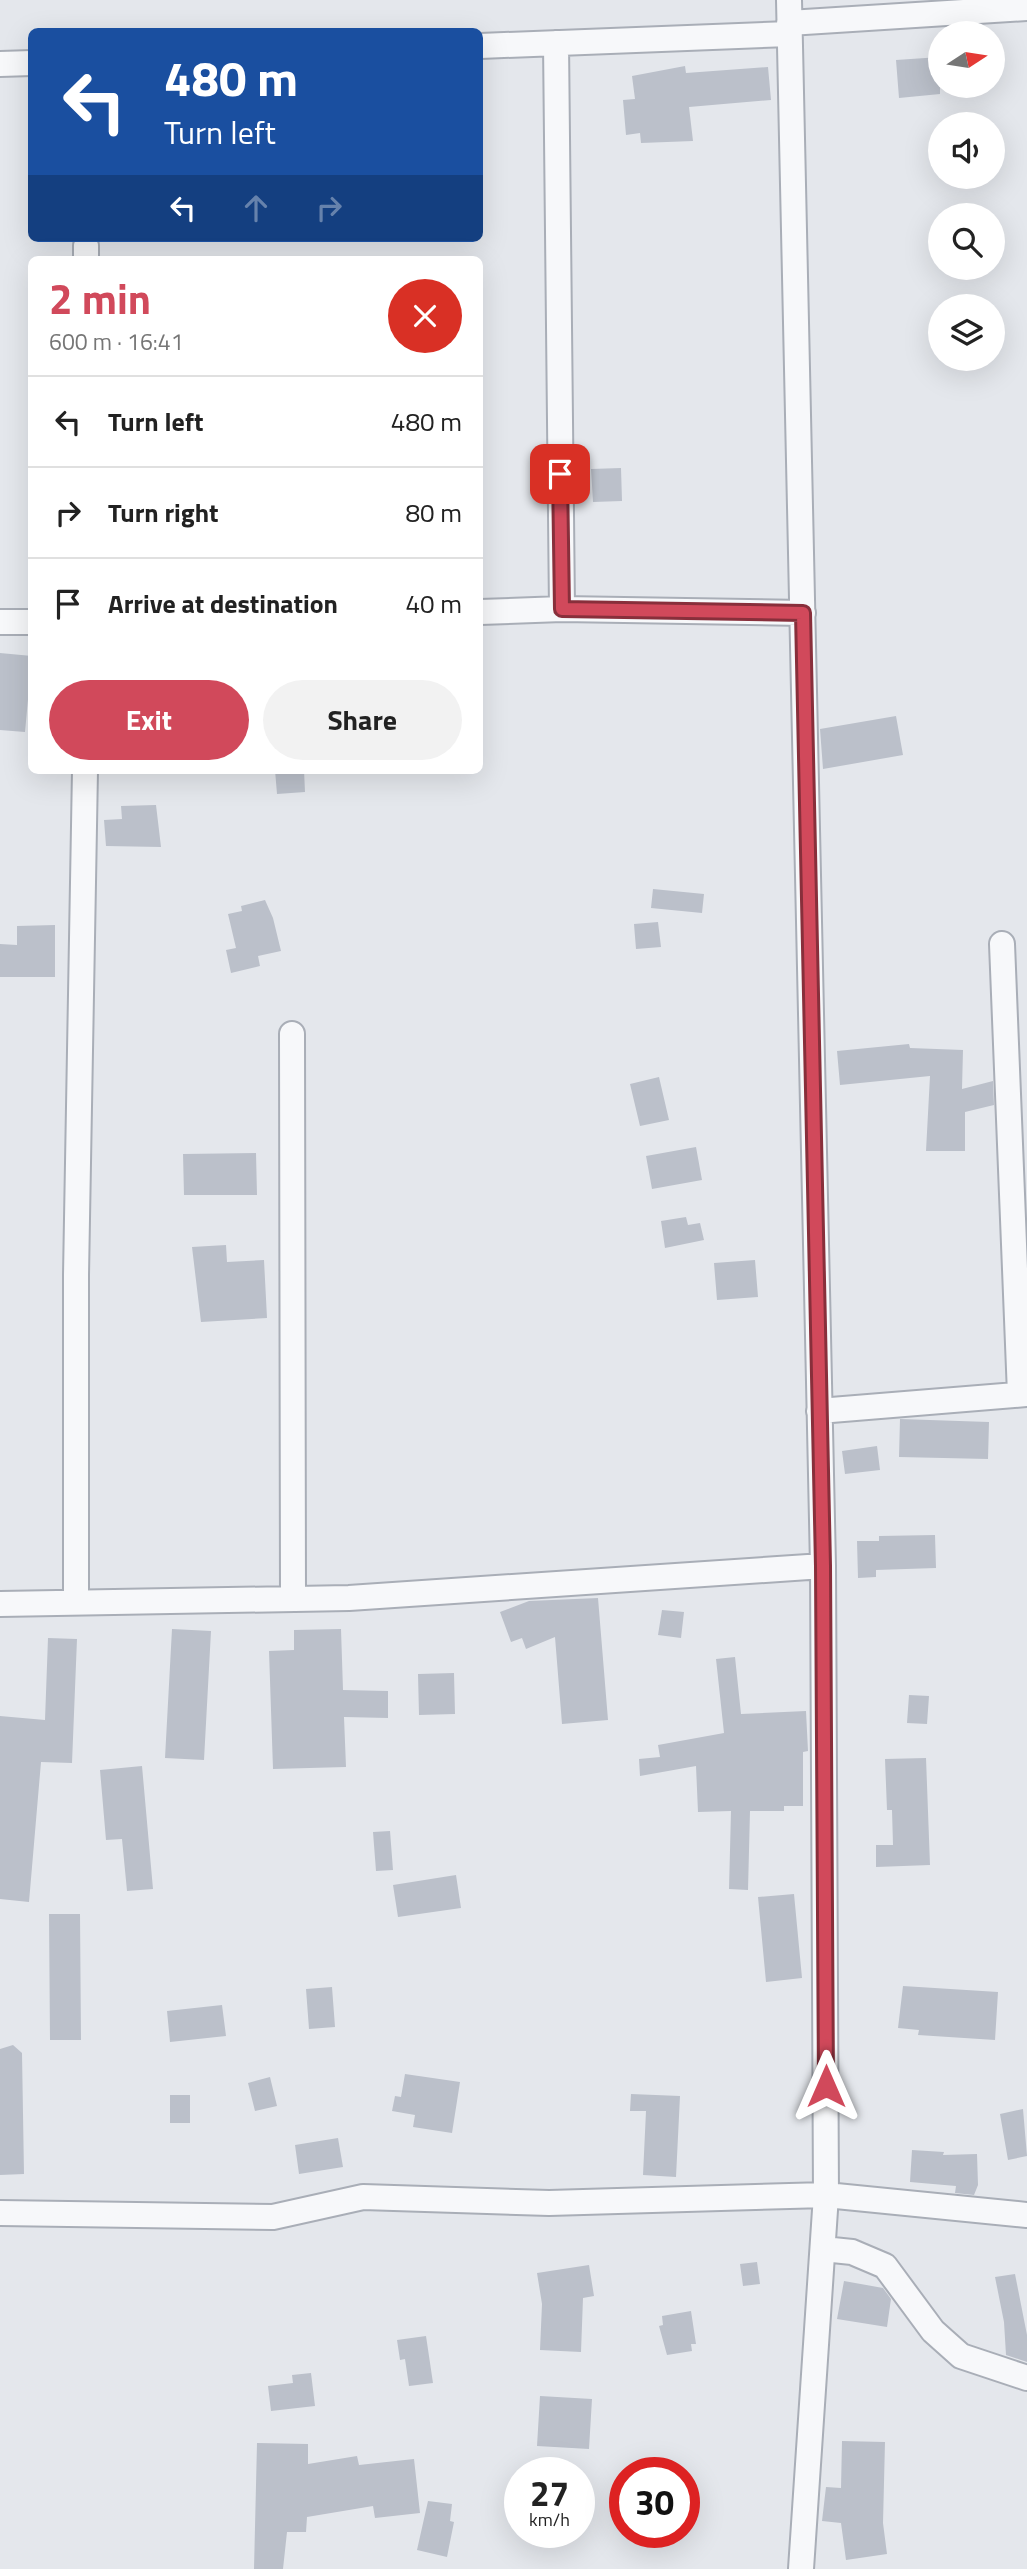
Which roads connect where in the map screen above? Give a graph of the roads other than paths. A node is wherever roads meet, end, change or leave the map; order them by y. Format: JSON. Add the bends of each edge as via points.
{"nodes":[{"id":1,"x":1027,"y":8,"type":"edge"},
{"id":2,"x":789,"y":19,"type":"edge"},
{"id":3,"x":556,"y":43,"type":"junction"},
{"id":4,"x":483,"y":46,"type":"edge"},
{"id":5,"x":28,"y":63,"type":"edge"},
{"id":6,"x":0,"y":65,"type":"edge"},
{"id":7,"x":562,"y":609,"type":"junction"},
{"id":8,"x":483,"y":612,"type":"edge"},
{"id":9,"x":803,"y":613,"type":"junction"},
{"id":10,"x":0,"y":622,"type":"edge"},
{"id":11,"x":28,"y":622,"type":"edge"},
{"id":12,"x":85,"y":774,"type":"edge"},
{"id":13,"x":1002,"y":944,"type":"dead end"},
{"id":14,"x":292,"y":1034,"type":"dead end"},
{"id":15,"x":1024,"y":1394,"type":"edge"},
{"id":16,"x":819,"y":1411,"type":"junction"},
{"id":17,"x":823,"y":1566,"type":"junction"},
{"id":18,"x":293,"y":1599,"type":"junction"},
{"id":19,"x":76,"y":1602,"type":"junction"},
{"id":20,"x":0,"y":1604,"type":"edge"},
{"id":21,"x":827,"y":2195,"type":"junction"},
{"id":22,"x":0,"y":2213,"type":"edge"},
{"id":23,"x":1027,"y":2215,"type":"edge"},
{"id":24,"x":823,"y":2249,"type":"junction"},
{"id":25,"x":1027,"y":2378,"type":"edge"},
{"id":26,"x":801,"y":2569,"type":"edge"}],
"edges":[{"from":1,"to":2,"type":"street"},
{"from":2,"to":3,"type":"street"},
{"from":2,"to":9,"type":"street"},
{"from":3,"to":4,"type":"street"},
{"from":3,"to":7,"type":"street"},
{"from":5,"to":6,"type":"street"},
{"from":7,"to":8,"type":"street"},
{"from":7,"to":9,"type":"street"},
{"from":9,"to":16,"type":"street"},
{"from":10,"to":11,"type":"street"},
{"from":12,"to":19,"type":"street","via":[[76,1275]]},
{"from":13,"to":15,"type":"street"},
{"from":14,"to":18,"type":"street"},
{"from":15,"to":16,"type":"street"},
{"from":16,"to":17,"type":"street"},
{"from":17,"to":18,"type":"street"},
{"from":17,"to":21,"type":"street"},
{"from":18,"to":19,"type":"street"},
{"from":19,"to":20,"type":"street"},
{"from":21,"to":22,"type":"street","via":[[549,2203],[363,2197],[273,2217]]},
{"from":21,"to":23,"type":"street"},
{"from":21,"to":24,"type":"street"},
{"from":24,"to":25,"type":"street","via":[[852,2252],[885,2266],[933,2331],[961,2356]]},
{"from":24,"to":26,"type":"street"}]}
